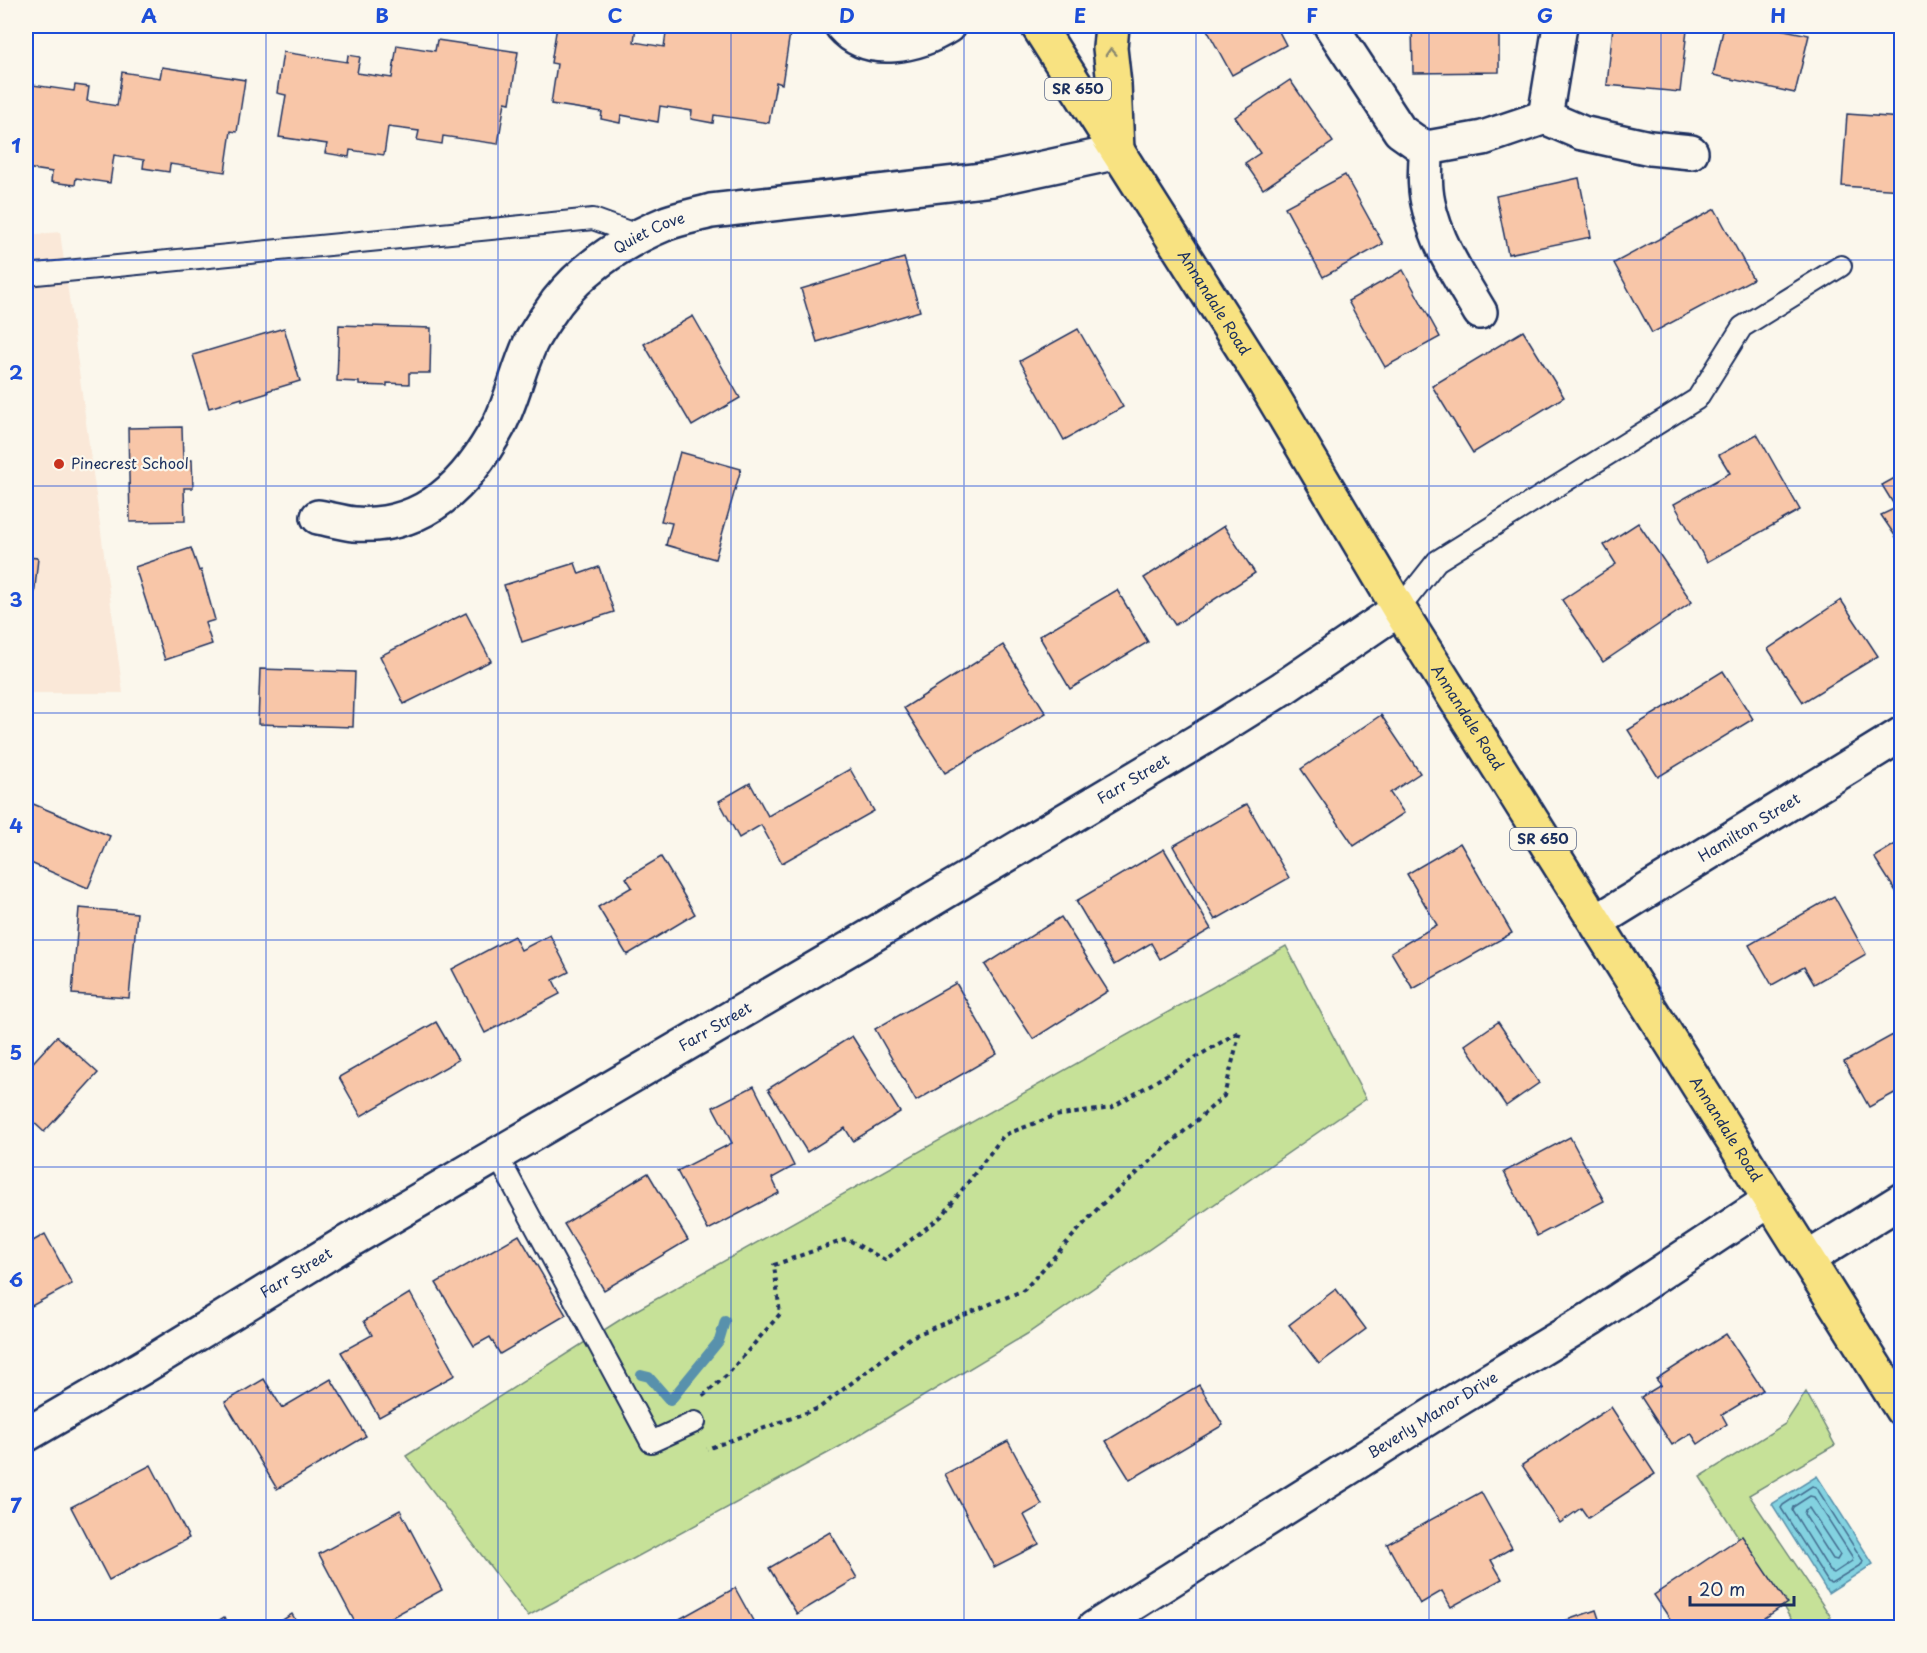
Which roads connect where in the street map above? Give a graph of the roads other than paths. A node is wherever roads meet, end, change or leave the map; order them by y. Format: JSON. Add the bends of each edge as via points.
{"nodes":[{"id":1,"x":842,"y":26,"type":"edge"},
{"id":2,"x":948,"y":26,"type":"edge"},
{"id":3,"x":1038,"y":26,"type":"edge"},
{"id":4,"x":1112,"y":26,"type":"edge"},
{"id":5,"x":1331,"y":26,"type":"edge"},
{"id":6,"x":1560,"y":26,"type":"edge"},
{"id":7,"x":1545,"y":117,"type":"junction"},
{"id":8,"x":1426,"y":148,"type":"junction"},
{"id":9,"x":1118,"y":152,"type":"junction"},
{"id":10,"x":1691,"y":152,"type":"dead end"},
{"id":11,"x":640,"y":236,"type":"junction"},
{"id":12,"x":1840,"y":266,"type":"dead end"},
{"id":13,"x":26,"y":275,"type":"edge"},
{"id":14,"x":1480,"y":312,"type":"dead end"},
{"id":15,"x":318,"y":517,"type":"dead end"},
{"id":16,"x":1399,"y":609,"type":"junction"},
{"id":17,"x":1902,"y":734,"type":"edge"},
{"id":18,"x":1596,"y":922,"type":"junction"},
{"id":19,"x":497,"y":1155,"type":"junction"},
{"id":20,"x":1770,"y":1200,"type":"junction"},
{"id":21,"x":1902,"y":1200,"type":"edge"},
{"id":22,"x":1807,"y":1259,"type":"junction"},
{"id":23,"x":1902,"y":1410,"type":"edge"},
{"id":24,"x":695,"y":1422,"type":"road end"},
{"id":25,"x":26,"y":1435,"type":"edge"},
{"id":26,"x":1094,"y":1628,"type":"edge"}],
"edges":[{"from":1,"to":2,"type":"street","via":[[873,45],[902,44]]},
{"from":3,"to":9,"type":"main road","name":"Annandale Road","number":"SR 650"},
{"from":9,"to":4,"type":"main road","one_way":true,"via":[[1110,48]]},
{"from":5,"to":8,"type":"street","via":[[1400,131]]},
{"from":6,"to":7,"type":"street"},
{"from":7,"to":8,"type":"street","via":[[1483,138]]},
{"from":7,"to":10,"type":"street","via":[[1582,133],[1650,148]]},
{"from":8,"to":14,"type":"street","via":[[1427,203],[1437,236]]},
{"from":9,"to":11,"type":"street","name":"Quiet Cove","via":[[992,179],[711,211]]},
{"from":9,"to":16,"type":"main road","name":"Annandale Road","number":"SR 650","via":[[1266,385]]},
{"from":11,"to":13,"type":"lane","via":[[593,219]]},
{"from":11,"to":15,"type":"street","name":"Quiet Cove","via":[[589,270],[558,302],[531,343],[498,426],[468,474],[450,493],[425,510],[387,522],[354,524]]},
{"from":12,"to":16,"type":"lane","via":[[1742,327],[1696,399],[1437,561]]},
{"from":16,"to":18,"type":"main road","name":"Annandale Road","number":"SR 650"},
{"from":16,"to":19,"type":"street","name":"Farr Street","via":[[1203,738]]},
{"from":17,"to":18,"type":"street","name":"Hamilton Street"},
{"from":18,"to":20,"type":"main road","name":"Annandale Road","number":"SR 650"},
{"from":19,"to":24,"type":"lane","via":[[651,1442]]},
{"from":19,"to":25,"type":"street","name":"Farr Street"},
{"from":20,"to":22,"type":"main road","name":"Annandale Road","number":"SR 650"},
{"from":20,"to":26,"type":"street","name":"Beverly Manor Drive","via":[[1592,1318]]},
{"from":21,"to":22,"type":"street"},
{"from":22,"to":23,"type":"main road","name":"Annandale Road","number":"SR 650"}]}
